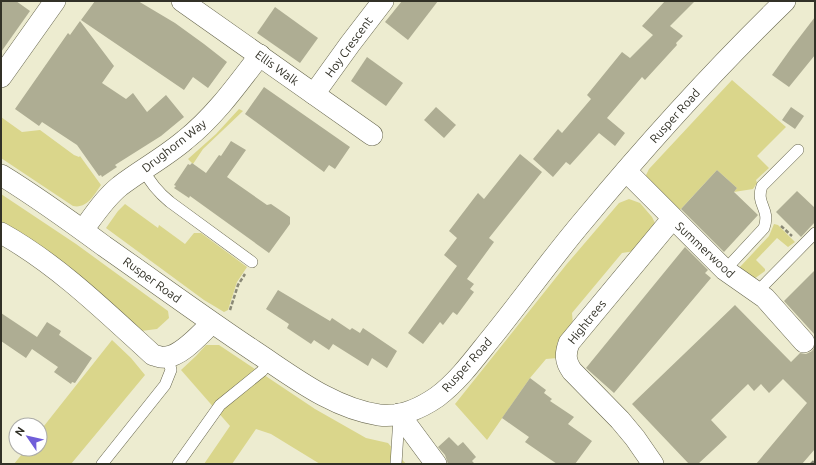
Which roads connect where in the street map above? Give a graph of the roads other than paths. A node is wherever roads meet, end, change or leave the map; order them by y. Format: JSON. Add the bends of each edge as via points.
{"nodes":[{"id":1,"x":55,"y":1,"type":"edge"},
{"id":2,"x":182,"y":1,"type":"edge"},
{"id":3,"x":383,"y":1,"type":"edge"},
{"id":4,"x":786,"y":1,"type":"edge"},
{"id":5,"x":260,"y":55,"type":"junction"},
{"id":6,"x":1,"y":77,"type":"edge"},
{"id":7,"x":314,"y":94,"type":"junction"},
{"id":8,"x":372,"y":135,"type":"dead end"},
{"id":9,"x":798,"y":150,"type":"dead end"},
{"id":10,"x":144,"y":170,"type":"junction"},
{"id":11,"x":626,"y":171,"type":"junction"},
{"id":12,"x":1,"y":175,"type":"edge"},
{"id":13,"x":672,"y":219,"type":"junction"},
{"id":14,"x":83,"y":230,"type":"junction"},
{"id":15,"x":1,"y":233,"type":"edge"},
{"id":16,"x":815,"y":233,"type":"edge"},
{"id":17,"x":252,"y":262,"type":"road end"},
{"id":18,"x":725,"y":270,"type":"junction"},
{"id":19,"x":758,"y":292,"type":"junction"},
{"id":20,"x":212,"y":323,"type":"junction"},
{"id":21,"x":804,"y":342,"type":"dead end"},
{"id":22,"x":168,"y":357,"type":"junction"},
{"id":23,"x":270,"y":361,"type":"junction"},
{"id":24,"x":399,"y":414,"type":"junction"},
{"id":25,"x":102,"y":464,"type":"edge"},
{"id":26,"x":178,"y":464,"type":"edge"},
{"id":27,"x":396,"y":464,"type":"edge"},
{"id":28,"x":436,"y":464,"type":"edge"},
{"id":29,"x":653,"y":464,"type":"edge"}],
"edges":[{"from":1,"to":6,"type":"street"},
{"from":2,"to":5,"type":"street","name":"Ellis Walk"},
{"from":3,"to":7,"type":"street","name":"Hoy Crescent"},
{"from":4,"to":11,"type":"street","name":"Rusper Road","via":[[704,84]]},
{"from":5,"to":7,"type":"street","name":"Ellis Walk"},
{"from":5,"to":10,"type":"street","name":"Drughorn Way","via":[[205,122]]},
{"from":7,"to":8,"type":"street","name":"Ellis Walk"},
{"from":9,"to":18,"type":"lane","via":[[762,186],[760,200],[767,214],[764,228]]},
{"from":10,"to":14,"type":"street","name":"Drughorn Way","via":[[108,197]]},
{"from":10,"to":17,"type":"lane","via":[[158,192]]},
{"from":11,"to":13,"type":"street","name":"Summerwood"},
{"from":11,"to":24,"type":"street","name":"Rusper Road","via":[[456,380],[437,397]]},
{"from":12,"to":14,"type":"street","name":"Rusper Road"},
{"from":13,"to":18,"type":"street","name":"Summerwood"},
{"from":13,"to":29,"type":"street","name":"Hightrees","via":[[569,343],[565,352],[566,363],[572,371],[620,420]]},
{"from":14,"to":20,"type":"street","name":"Rusper Road"},
{"from":15,"to":22,"type":"street","via":[[19,242],[66,278],[154,355]]},
{"from":16,"to":19,"type":"lane"},
{"from":18,"to":19,"type":"street","name":"Summerwood"},
{"from":19,"to":21,"type":"street","name":"Summerwood"},
{"from":20,"to":22,"type":"street","via":[[186,348]]},
{"from":20,"to":23,"type":"street","name":"Rusper Road"},
{"from":22,"to":25,"type":"lane","via":[[171,370],[169,379]]},
{"from":23,"to":24,"type":"street","name":"Rusper Road","via":[[335,401],[380,415]]},
{"from":23,"to":26,"type":"lane","via":[[262,371],[220,405]]},
{"from":24,"to":27,"type":"lane"},
{"from":24,"to":28,"type":"street"}]}
